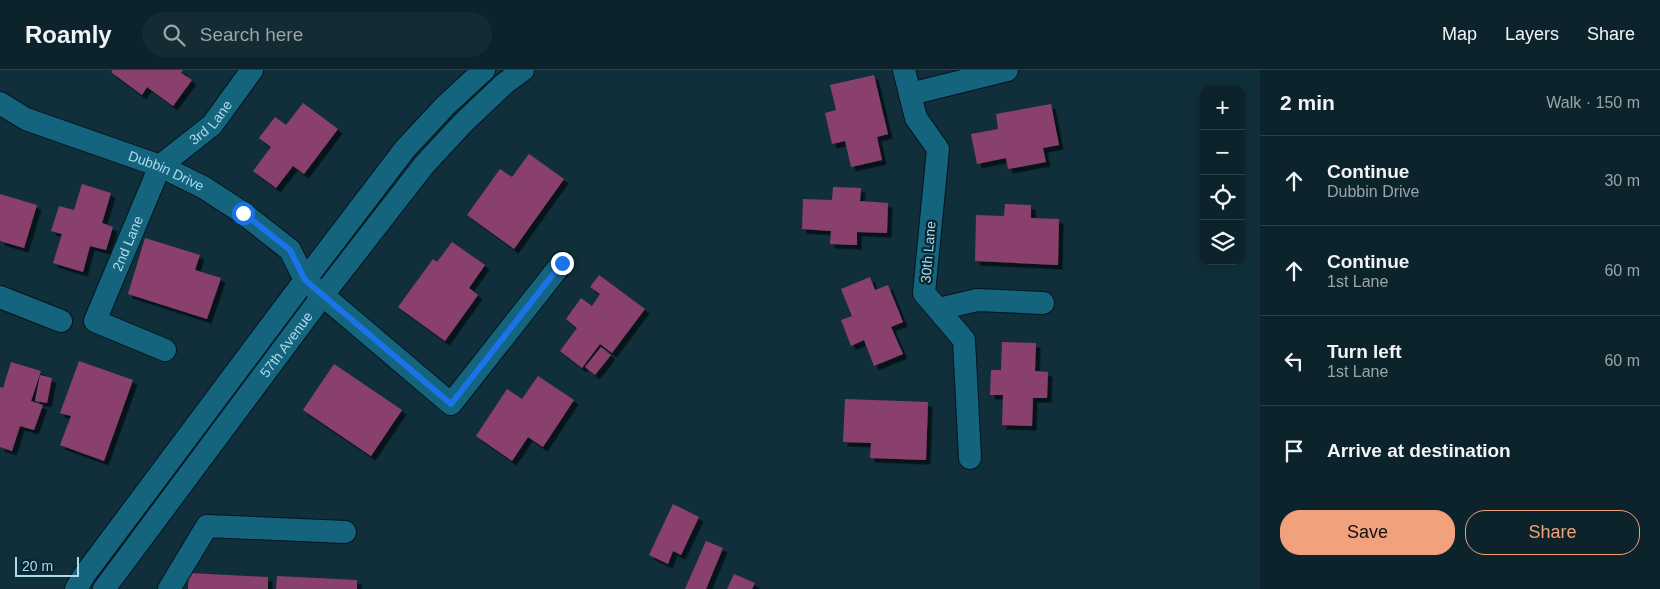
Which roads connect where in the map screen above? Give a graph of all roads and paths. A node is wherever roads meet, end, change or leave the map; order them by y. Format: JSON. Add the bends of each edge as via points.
{"nodes":[{"id":1,"x":252,"y":70,"type":"edge"},
{"id":2,"x":484,"y":70,"type":"edge"},
{"id":3,"x":523,"y":70,"type":"edge"},
{"id":4,"x":904,"y":70,"type":"edge"},
{"id":5,"x":1007,"y":70,"type":"edge"},
{"id":6,"x":910,"y":94,"type":"junction"},
{"id":7,"x":0,"y":103,"type":"edge"},
{"id":8,"x":160,"y":166,"type":"junction"},
{"id":9,"x":562,"y":263,"type":"dead end"},
{"id":10,"x":305,"y":280,"type":"junction"},
{"id":11,"x":323,"y":295,"type":"junction"},
{"id":12,"x":0,"y":297,"type":"edge"},
{"id":13,"x":1042,"y":303,"type":"dead end"},
{"id":14,"x":938,"y":309,"type":"junction"},
{"id":15,"x":60,"y":321,"type":"dead end"},
{"id":16,"x":165,"y":350,"type":"dead end"},
{"id":17,"x":970,"y":458,"type":"dead end"},
{"id":18,"x":346,"y":532,"type":"dead end"},
{"id":19,"x":76,"y":589,"type":"edge"},
{"id":20,"x":104,"y":589,"type":"edge"},
{"id":21,"x":169,"y":589,"type":"edge"}],
"edges":[{"from":1,"to":8,"type":"street","name":"3rd Lane","via":[[212,125]]},
{"from":2,"to":10,"type":"street","name":"57th Avenue","via":[[405,149]]},
{"from":3,"to":11,"type":"street","name":"57th Avenue","via":[[504,84],[424,164]]},
{"from":4,"to":6,"type":"street","name":"30th Lane"},
{"from":5,"to":6,"type":"street"},
{"from":6,"to":14,"type":"street","name":"30th Lane","via":[[916,118],[938,149],[924,293]]},
{"from":7,"to":8,"type":"street","name":"Dubbin Drive","via":[[26,119]]},
{"from":8,"to":10,"type":"street","name":"Dubbin Drive","via":[[203,186],[243,213],[290,250]]},
{"from":8,"to":16,"type":"street","name":"2nd Lane","via":[[95,321]]},
{"from":9,"to":11,"type":"street","via":[[451,404]]},
{"from":10,"to":11,"type":"street"},
{"from":10,"to":19,"type":"street","name":"57th Avenue"},
{"from":11,"to":20,"type":"street","name":"57th Avenue"},
{"from":12,"to":15,"type":"street"},
{"from":13,"to":14,"type":"street","via":[[977,300]]},
{"from":14,"to":17,"type":"street","name":"30th Lane","via":[[964,340]]},
{"from":18,"to":21,"type":"street","via":[[206,526]]}]}
